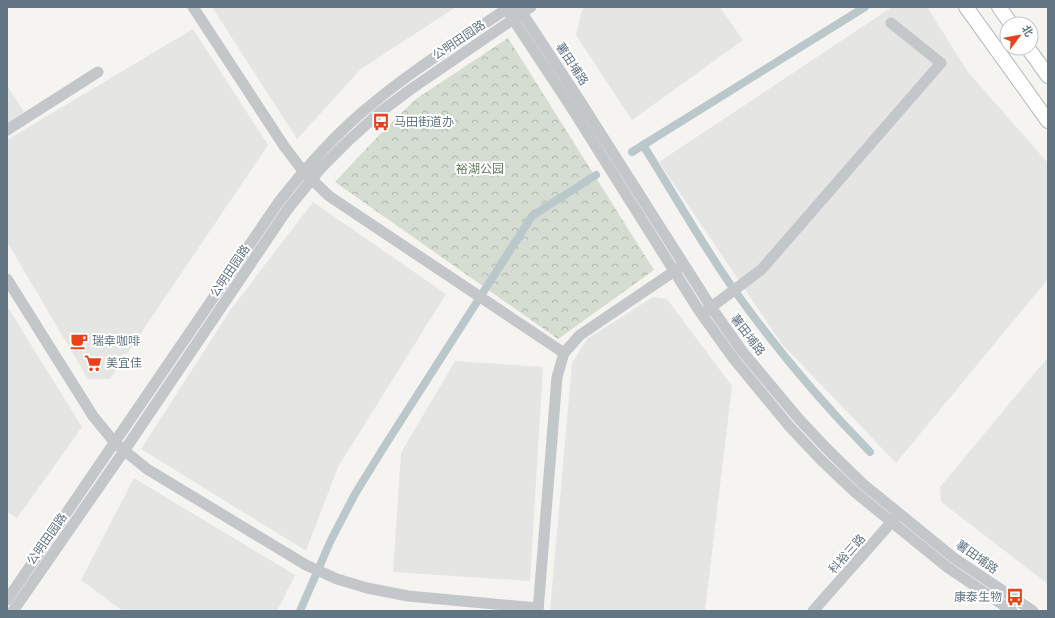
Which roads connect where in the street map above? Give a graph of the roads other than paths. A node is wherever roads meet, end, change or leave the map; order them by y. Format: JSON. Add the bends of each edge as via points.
{"nodes":[{"id":1,"x":193,"y":7,"type":"edge"},
{"id":2,"x":966,"y":7,"type":"edge"},
{"id":3,"x":999,"y":7,"type":"edge"},
{"id":4,"x":506,"y":8,"type":"edge"},
{"id":5,"x":524,"y":9,"type":"edge"},
{"id":6,"x":1005,"y":16,"type":"edge"},
{"id":7,"x":513,"y":20,"type":"junction"},
{"id":8,"x":891,"y":22,"type":"dead end"},
{"id":9,"x":1034,"y":56,"type":"edge"},
{"id":10,"x":98,"y":72,"type":"dead end"},
{"id":11,"x":1048,"y":76,"type":"edge"},
{"id":12,"x":1048,"y":121,"type":"edge"},
{"id":13,"x":7,"y":130,"type":"edge"},
{"id":14,"x":303,"y":171,"type":"junction"},
{"id":15,"x":312,"y":179,"type":"junction"},
{"id":16,"x":684,"y":265,"type":"junction"},
{"id":17,"x":674,"y":271,"type":"junction"},
{"id":18,"x":7,"y":279,"type":"edge"},
{"id":19,"x":711,"y":307,"type":"junction"},
{"id":20,"x":701,"y":314,"type":"junction"},
{"id":21,"x":564,"y":353,"type":"junction"},
{"id":22,"x":115,"y":443,"type":"junction"},
{"id":23,"x":124,"y":451,"type":"junction"},
{"id":24,"x":899,"y":514,"type":"junction"},
{"id":25,"x":892,"y":523,"type":"junction"},
{"id":26,"x":7,"y":600,"type":"edge"},
{"id":27,"x":538,"y":610,"type":"edge"},
{"id":28,"x":13,"y":611,"type":"edge"},
{"id":29,"x":813,"y":611,"type":"edge"},
{"id":30,"x":1012,"y":611,"type":"edge"},
{"id":31,"x":1033,"y":611,"type":"edge"}],
"edges":[{"from":1,"to":14,"type":"street"},
{"from":2,"to":12,"type":"main road"},
{"from":3,"to":6,"type":"main road"},
{"from":4,"to":7,"type":"street","name":"薯田埔路"},
{"from":4,"to":14,"type":"street","name":"公明田园路","via":[[372,104]]},
{"from":5,"to":7,"type":"street","name":"公明田园路"},
{"from":5,"to":16,"type":"street","name":"薯田埔路"},
{"from":7,"to":15,"type":"street","name":"公明田园路","via":[[411,88],[379,113]]},
{"from":7,"to":17,"type":"street","name":"薯田埔路"},
{"from":8,"to":19,"type":"street","via":[[941,63],[761,270]]},
{"from":9,"to":11,"type":"main road"},
{"from":10,"to":13,"type":"street"},
{"from":14,"to":15,"type":"street"},
{"from":14,"to":22,"type":"street","name":"公明田园路","via":[[278,203]]},
{"from":15,"to":21,"type":"street","via":[[329,196]]},
{"from":15,"to":23,"type":"street","name":"公明田园路","via":[[287,210]]},
{"from":16,"to":17,"type":"street"},
{"from":16,"to":19,"type":"street","name":"薯田埔路"},
{"from":17,"to":20,"type":"street","name":"薯田埔路"},
{"from":17,"to":21,"type":"street","via":[[580,335]]},
{"from":18,"to":22,"type":"street","via":[[93,416]]},
{"from":19,"to":20,"type":"street"},
{"from":19,"to":24,"type":"street","name":"薯田埔路","via":[[742,351],[798,418],[863,484]]},
{"from":20,"to":25,"type":"street","name":"薯田埔路","via":[[733,358],[820,460]]},
{"from":21,"to":27,"type":"street","via":[[557,377]]},
{"from":22,"to":23,"type":"street"},
{"from":22,"to":26,"type":"street","name":"公明田园路"},
{"from":23,"to":27,"type":"street","via":[[147,469],[306,565],[337,579],[408,596]]},
{"from":23,"to":28,"type":"street","name":"公明田园路"},
{"from":24,"to":25,"type":"street","name":"科裕三路"},
{"from":24,"to":31,"type":"street","name":"薯田埔路","via":[[954,558]]},
{"from":25,"to":29,"type":"street","name":"科裕三路"},
{"from":25,"to":30,"type":"street","name":"薯田埔路","via":[[947,567]]}]}
